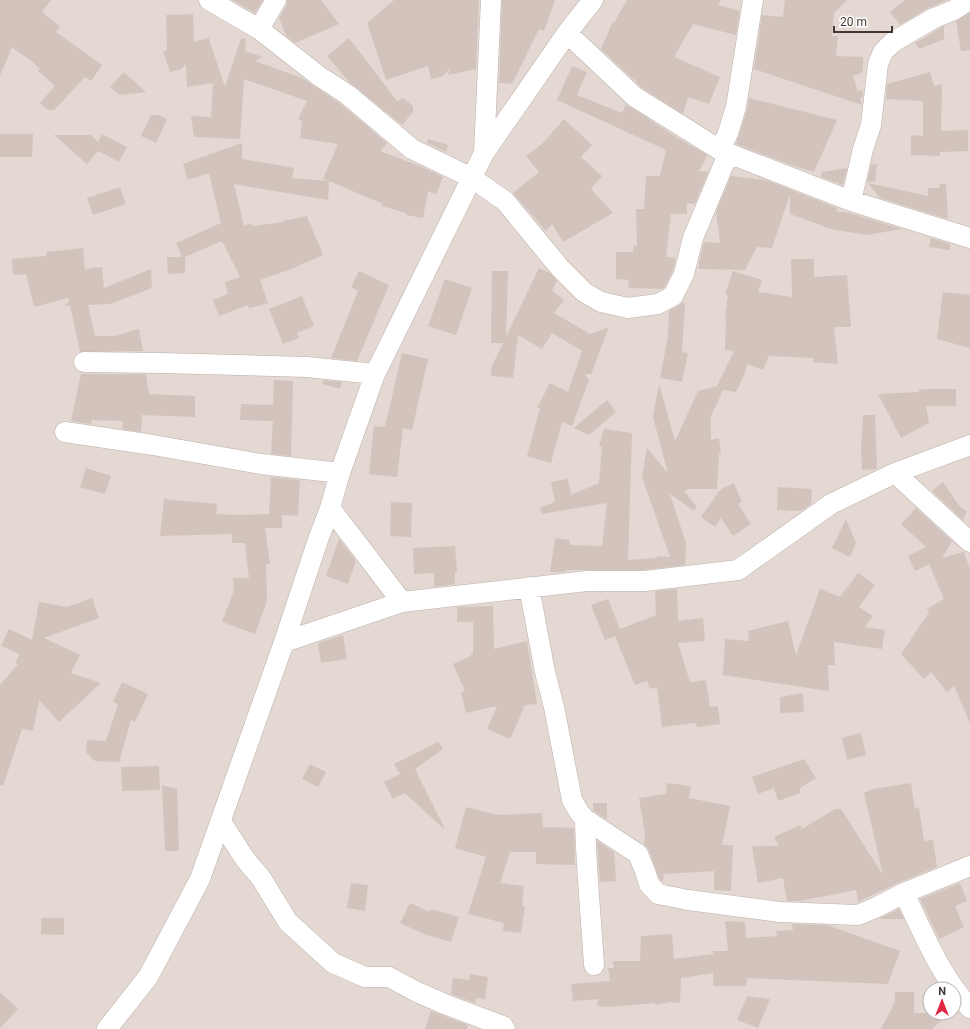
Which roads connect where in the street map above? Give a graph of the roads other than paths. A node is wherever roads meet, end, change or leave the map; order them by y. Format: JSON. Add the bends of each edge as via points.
{"nodes":[{"id":1,"x":208,"y":0,"type":"edge"},
{"id":2,"x":276,"y":0,"type":"edge"},
{"id":3,"x":491,"y":0,"type":"edge"},
{"id":4,"x":592,"y":0,"type":"edge"},
{"id":5,"x":753,"y":0,"type":"edge"},
{"id":6,"x":969,"y":0,"type":"edge"},
{"id":7,"x":259,"y":29,"type":"junction"},
{"id":8,"x":567,"y":34,"type":"junction"},
{"id":9,"x":724,"y":152,"type":"junction"},
{"id":10,"x":484,"y":153,"type":"junction"},
{"id":11,"x":472,"y":178,"type":"junction"},
{"id":12,"x":851,"y":201,"type":"junction"},
{"id":13,"x":970,"y":238,"type":"edge"},
{"id":14,"x":84,"y":362,"type":"dead end"},
{"id":15,"x":375,"y":374,"type":"junction"},
{"id":16,"x":65,"y":432,"type":"dead end"},
{"id":17,"x":970,"y":445,"type":"edge"},
{"id":18,"x":895,"y":473,"type":"junction"},
{"id":19,"x":340,"y":474,"type":"junction"},
{"id":20,"x":330,"y":508,"type":"junction"},
{"id":21,"x":970,"y":542,"type":"edge"},
{"id":22,"x":529,"y":587,"type":"junction"},
{"id":23,"x":402,"y":602,"type":"junction"},
{"id":24,"x":284,"y":642,"type":"junction"},
{"id":25,"x":585,"y":819,"type":"junction"},
{"id":26,"x":221,"y":822,"type":"junction"},
{"id":27,"x":970,"y":866,"type":"edge"},
{"id":28,"x":904,"y":894,"type":"junction"},
{"id":29,"x":594,"y":965,"type":"dead end"},
{"id":30,"x":970,"y":1008,"type":"edge"},
{"id":31,"x":107,"y":1029,"type":"edge"},
{"id":32,"x":505,"y":1029,"type":"edge"}],
"edges":[{"from":1,"to":7,"type":"street"},
{"from":2,"to":7,"type":"street"},
{"from":3,"to":10,"type":"street"},
{"from":4,"to":8,"type":"street"},
{"from":5,"to":9,"type":"street","via":[[736,107]]},
{"from":6,"to":12,"type":"street","via":[[893,42],[883,52],[878,64],[871,125]]},
{"from":7,"to":11,"type":"street","via":[[319,76],[348,95],[412,149]]},
{"from":8,"to":9,"type":"street","via":[[635,97]]},
{"from":8,"to":10,"type":"street"},
{"from":9,"to":11,"type":"street","via":[[693,238],[684,274],[673,296],[658,304],[628,308],[600,302],[584,292],[560,268],[505,201]]},
{"from":9,"to":12,"type":"street"},
{"from":10,"to":11,"type":"street"},
{"from":11,"to":15,"type":"street"},
{"from":12,"to":13,"type":"street"},
{"from":14,"to":15,"type":"street","via":[[307,367]]},
{"from":15,"to":19,"type":"street"},
{"from":16,"to":19,"type":"street","via":[[261,464]]},
{"from":17,"to":18,"type":"street"},
{"from":18,"to":21,"type":"street"},
{"from":18,"to":22,"type":"street","via":[[831,504],[738,570],[645,581],[587,581]]},
{"from":19,"to":20,"type":"street"},
{"from":20,"to":23,"type":"street"},
{"from":20,"to":24,"type":"street"},
{"from":22,"to":23,"type":"street"},
{"from":22,"to":25,"type":"street","via":[[572,800]]},
{"from":23,"to":24,"type":"street"},
{"from":24,"to":26,"type":"street"},
{"from":25,"to":28,"type":"street","via":[[638,854],[649,884],[658,894],[780,912],[858,915]]},
{"from":25,"to":29,"type":"street"},
{"from":26,"to":31,"type":"street","via":[[200,879],[148,977]]},
{"from":26,"to":32,"type":"street","via":[[261,878],[288,922],[334,963],[365,977],[389,977],[417,992]]},
{"from":27,"to":28,"type":"street"},
{"from":28,"to":30,"type":"street","via":[[947,980]]}]}
